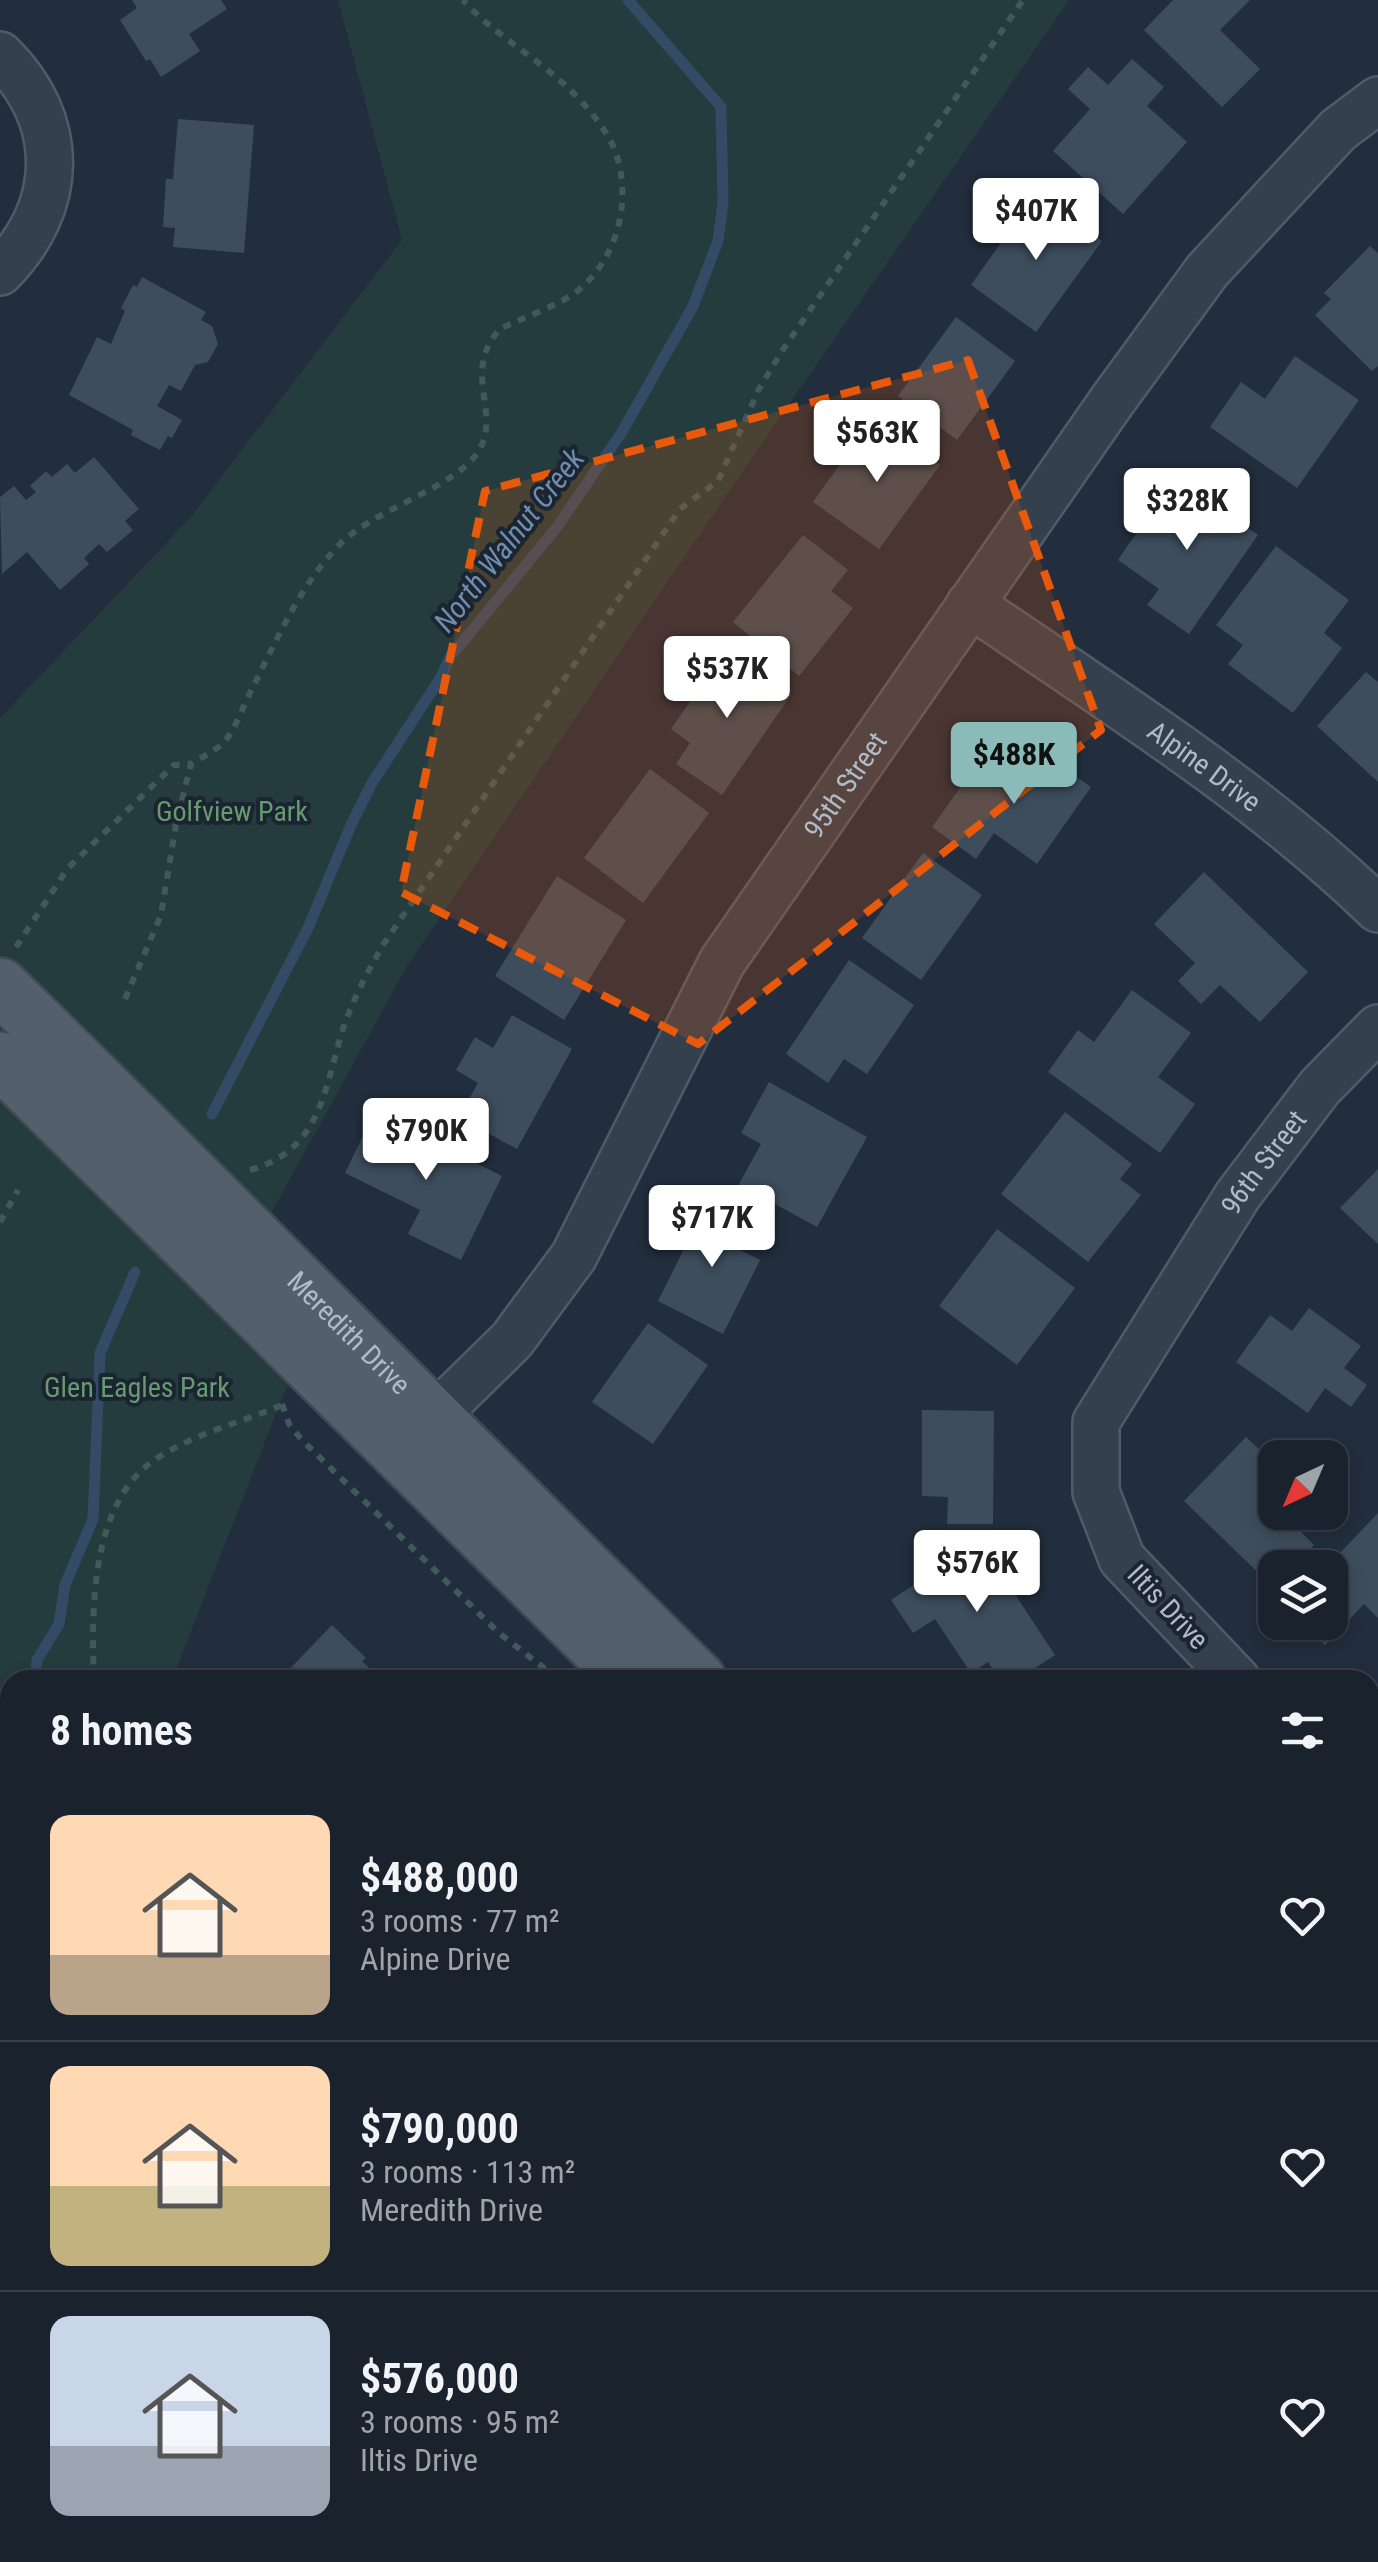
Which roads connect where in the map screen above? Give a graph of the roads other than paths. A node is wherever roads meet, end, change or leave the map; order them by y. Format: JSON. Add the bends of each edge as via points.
{"nodes":[{"id":1,"x":0,"y":55,"type":"edge"},
{"id":2,"x":1378,"y":100,"type":"edge"},
{"id":3,"x":0,"y":272,"type":"edge"},
{"id":4,"x":970,"y":604,"type":"junction"},
{"id":5,"x":1378,"y":909,"type":"edge"},
{"id":6,"x":6,"y":969,"type":"edge"},
{"id":7,"x":1378,"y":1028,"type":"edge"},
{"id":8,"x":0,"y":1060,"type":"edge"},
{"id":9,"x":1167,"y":1311,"type":"joint"},
{"id":10,"x":414,"y":1436,"type":"junction"},
{"id":11,"x":622,"y":1670,"type":"edge"},
{"id":12,"x":686,"y":1670,"type":"edge"},
{"id":13,"x":1228,"y":1670,"type":"edge"}],
"edges":[{"from":1,"to":3,"type":"street","via":[[30,90],[50,159],[33,230]]},
{"from":2,"to":4,"type":"street","name":"95th Street","via":[[1338,130],[1207,271]]},
{"from":4,"to":5,"type":"street","name":"Alpine Drive","via":[[1236,787]]},
{"from":4,"to":10,"type":"street","name":"95th Street","via":[[722,962],[574,1256],[512,1340]]},
{"from":6,"to":10,"type":"main road","name":"Meredith Drive","via":[[257,1239]]},
{"from":7,"to":9,"type":"street","name":"96th Street","via":[[1320,1088],[1238,1196]]},
{"from":8,"to":10,"type":"main road","name":"Meredith Drive","via":[[300,1352]]},
{"from":9,"to":13,"type":"street","name":"Iltis Drive","via":[[1096,1422],[1096,1492],[1122,1558]]},
{"from":10,"to":11,"type":"main road","name":"Meredith Drive"},
{"from":10,"to":12,"type":"main road","name":"Meredith Drive"}]}
